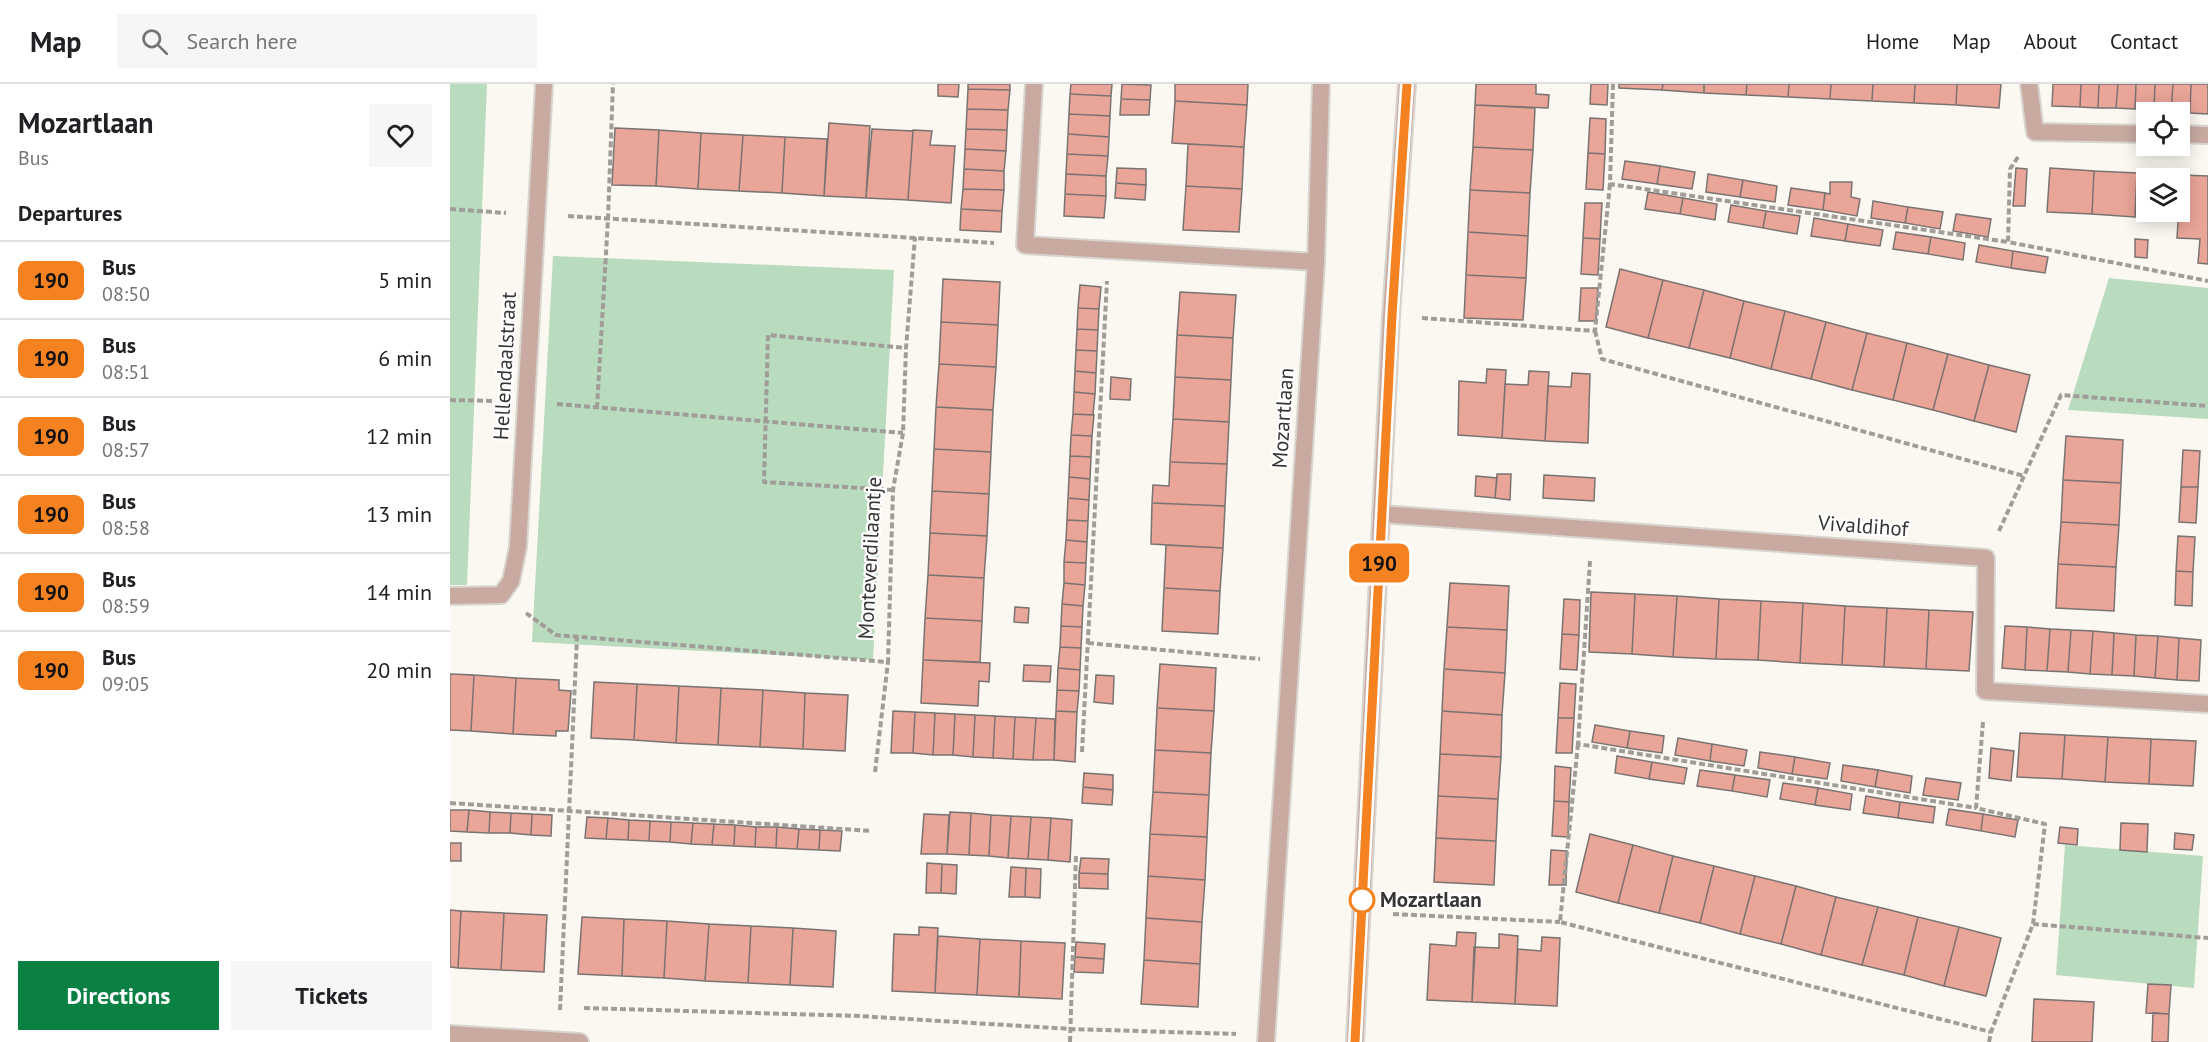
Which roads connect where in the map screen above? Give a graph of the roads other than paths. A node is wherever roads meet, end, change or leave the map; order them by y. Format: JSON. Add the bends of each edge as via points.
{"nodes":[{"id":1,"x":544,"y":84,"type":"edge"},
{"id":2,"x":1034,"y":84,"type":"edge"},
{"id":3,"x":1321,"y":84,"type":"edge"},
{"id":4,"x":1407,"y":84,"type":"edge"},
{"id":5,"x":2030,"y":84,"type":"edge"},
{"id":6,"x":2136,"y":134,"type":"edge"},
{"id":7,"x":2190,"y":134,"type":"edge"},
{"id":8,"x":2208,"y":135,"type":"edge"},
{"id":9,"x":1316,"y":262,"type":"junction"},
{"id":10,"x":1382,"y":514,"type":"junction"},
{"id":11,"x":450,"y":596,"type":"edge"},
{"id":12,"x":2208,"y":704,"type":"edge"},
{"id":13,"x":450,"y":1035,"type":"edge"},
{"id":14,"x":1266,"y":1039,"type":"edge"},
{"id":15,"x":559,"y":1041,"type":"edge"},
{"id":16,"x":580,"y":1042,"type":"edge"},
{"id":17,"x":1355,"y":1042,"type":"edge"}],
"edges":[{"from":1,"to":11,"type":"street","name":"Hellendaalstraat","via":[[518,547],[511,581],[501,596]]},
{"from":2,"to":9,"type":"street","via":[[1025,245]]},
{"from":3,"to":9,"type":"street","name":"Mozartlaan"},
{"from":4,"to":10,"type":"street"},
{"from":5,"to":6,"type":"street","via":[[2035,132]]},
{"from":7,"to":8,"type":"street"},
{"from":9,"to":14,"type":"street","name":"Mozartlaan"},
{"from":10,"to":12,"type":"street","name":"Vivaldihof","via":[[1986,558],[1985,691]]},
{"from":10,"to":17,"type":"street"},
{"from":13,"to":15,"type":"street"},
{"from":15,"to":16,"type":"street"}]}
